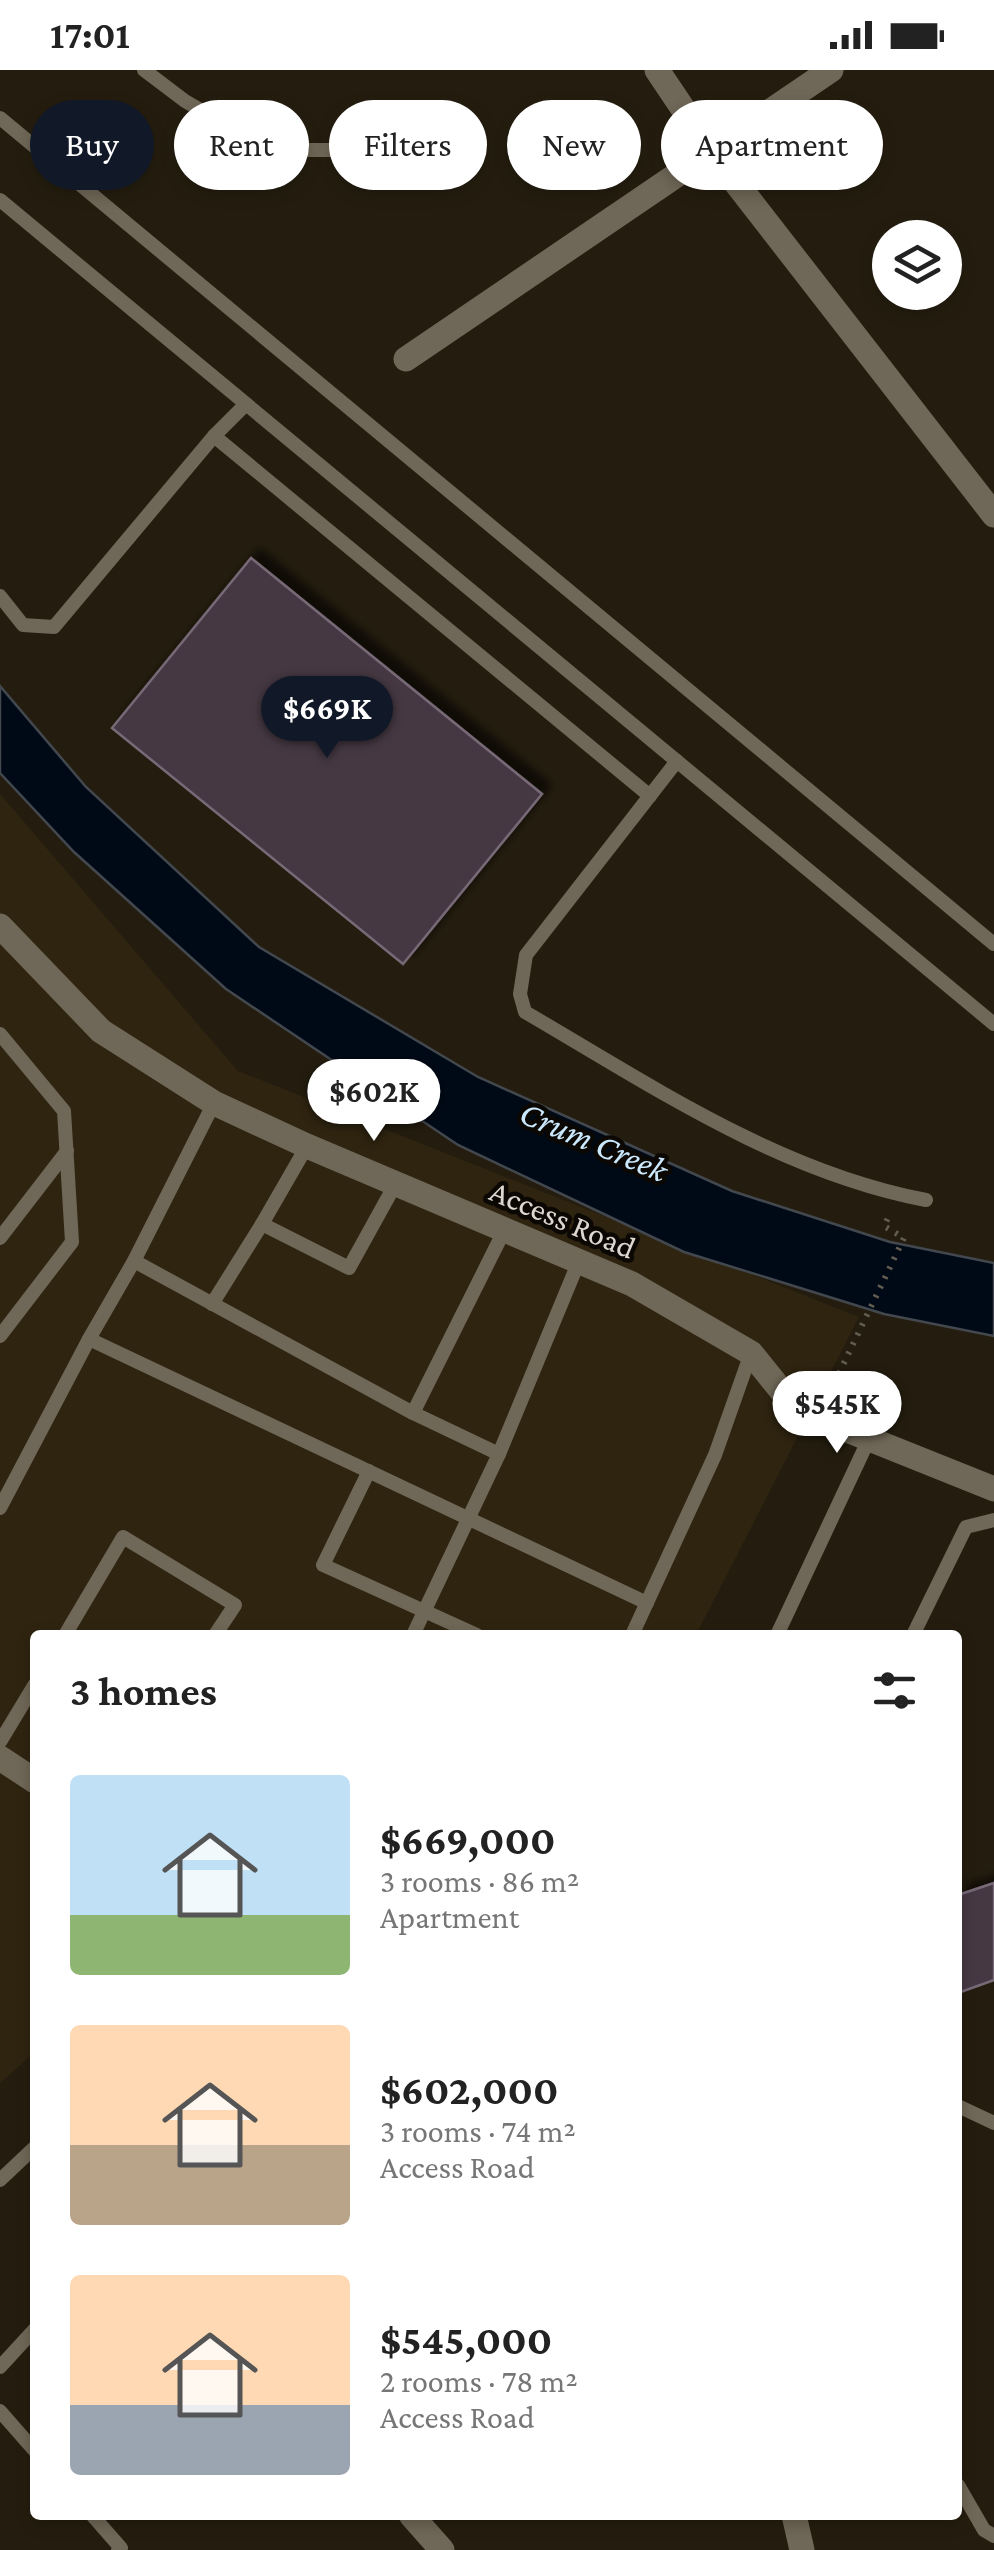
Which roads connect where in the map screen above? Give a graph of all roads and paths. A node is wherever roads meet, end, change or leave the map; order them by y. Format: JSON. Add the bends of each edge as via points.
{"nodes":[{"id":1,"x":144,"y":70,"type":"edge"},
{"id":2,"x":657,"y":70,"type":"edge"},
{"id":3,"x":831,"y":70,"type":"edge"},
{"id":4,"x":677,"y":100,"type":"edge"},
{"id":5,"x":787,"y":100,"type":"edge"},
{"id":6,"x":0,"y":118,"type":"edge"},
{"id":7,"x":329,"y":150,"type":"edge"},
{"id":8,"x":661,"y":187,"type":"edge"},
{"id":9,"x":742,"y":190,"type":"edge"},
{"id":10,"x":0,"y":200,"type":"edge"},
{"id":11,"x":406,"y":360,"type":"dead end"},
{"id":12,"x":246,"y":404,"type":"junction"},
{"id":13,"x":214,"y":436,"type":"junction"},
{"id":14,"x":994,"y":515,"type":"edge"},
{"id":15,"x":0,"y":596,"type":"edge"},
{"id":16,"x":677,"y":761,"type":"junction"},
{"id":17,"x":650,"y":796,"type":"junction"},
{"id":18,"x":0,"y":926,"type":"edge"},
{"id":19,"x":994,"y":944,"type":"edge"},
{"id":20,"x":994,"y":1024,"type":"edge"},
{"id":21,"x":0,"y":1034,"type":"edge"},
{"id":22,"x":214,"y":1103,"type":"junction"},
{"id":23,"x":307,"y":1146,"type":"junction"},
{"id":24,"x":67,"y":1151,"type":"junction"},
{"id":25,"x":396,"y":1183,"type":"junction"},
{"id":26,"x":926,"y":1200,"type":"dead end"},
{"id":27,"x":262,"y":1224,"type":"junction"},
{"id":28,"x":505,"y":1230,"type":"junction"},
{"id":29,"x":894,"y":1232,"type":"dead end"},
{"id":30,"x":0,"y":1238,"type":"edge"},
{"id":31,"x":579,"y":1261,"type":"junction"},
{"id":32,"x":134,"y":1262,"type":"junction"},
{"id":33,"x":212,"y":1304,"type":"junction"},
{"id":34,"x":0,"y":1336,"type":"edge"},
{"id":35,"x":89,"y":1338,"type":"junction"},
{"id":36,"x":750,"y":1353,"type":"junction"},
{"id":37,"x":414,"y":1413,"type":"junction"},
{"id":38,"x":818,"y":1418,"type":"junction"},
{"id":39,"x":869,"y":1438,"type":"junction"},
{"id":40,"x":500,"y":1454,"type":"junction"},
{"id":41,"x":369,"y":1471,"type":"junction"},
{"id":42,"x":994,"y":1489,"type":"edge"},
{"id":43,"x":0,"y":1508,"type":"edge"},
{"id":44,"x":470,"y":1518,"type":"junction"},
{"id":45,"x":994,"y":1520,"type":"edge"},
{"id":46,"x":647,"y":1603,"type":"junction"},
{"id":47,"x":425,"y":1611,"type":"junction"},
{"id":48,"x":67,"y":1630,"type":"edge"},
{"id":49,"x":218,"y":1630,"type":"edge"},
{"id":50,"x":416,"y":1630,"type":"edge"},
{"id":51,"x":466,"y":1630,"type":"edge"},
{"id":52,"x":634,"y":1630,"type":"edge"},
{"id":53,"x":779,"y":1630,"type":"edge"},
{"id":54,"x":915,"y":1630,"type":"edge"},
{"id":55,"x":30,"y":1692,"type":"edge"},
{"id":56,"x":0,"y":1742,"type":"edge"},
{"id":57,"x":0,"y":1758,"type":"edge"},
{"id":58,"x":30,"y":1778,"type":"edge"},
{"id":59,"x":962,"y":2108,"type":"edge"},
{"id":60,"x":994,"y":2124,"type":"edge"},
{"id":61,"x":30,"y":2152,"type":"edge"},
{"id":62,"x":0,"y":2180,"type":"edge"},
{"id":63,"x":30,"y":2335,"type":"edge"},
{"id":64,"x":0,"y":2368,"type":"edge"},
{"id":65,"x":0,"y":2411,"type":"edge"},
{"id":66,"x":30,"y":2445,"type":"edge"},
{"id":67,"x":962,"y":2492,"type":"edge"},
{"id":68,"x":96,"y":2520,"type":"edge"},
{"id":69,"x":415,"y":2520,"type":"edge"},
{"id":70,"x":795,"y":2520,"type":"edge"},
{"id":71,"x":994,"y":2536,"type":"edge"},
{"id":72,"x":118,"y":2550,"type":"edge"},
{"id":73,"x":442,"y":2550,"type":"edge"},
{"id":74,"x":802,"y":2550,"type":"edge"}],
"edges":[{"from":1,"to":7,"type":"lane","via":[[269,150]]},
{"from":2,"to":4,"type":"street"},
{"from":3,"to":5,"type":"street"},
{"from":6,"to":19,"type":"lane"},
{"from":8,"to":11,"type":"street"},
{"from":9,"to":14,"type":"street"},
{"from":10,"to":12,"type":"lane"},
{"from":12,"to":13,"type":"lane"},
{"from":12,"to":16,"type":"lane"},
{"from":13,"to":15,"type":"lane","via":[[54,627],[23,625]]},
{"from":13,"to":17,"type":"lane"},
{"from":16,"to":17,"type":"lane"},
{"from":16,"to":20,"type":"lane"},
{"from":17,"to":26,"type":"lane","via":[[526,956],[520,994],[525,1012],[722,1126],[828,1173]]},
{"from":18,"to":22,"type":"street","name":"Access Road","via":[[100,1031]]},
{"from":21,"to":24,"type":"lane","via":[[64,1111]]},
{"from":22,"to":23,"type":"street","name":"Access Road"},
{"from":22,"to":32,"type":"lane"},
{"from":23,"to":25,"type":"street","name":"Access Road"},
{"from":23,"to":27,"type":"lane"},
{"from":24,"to":30,"type":"lane"},
{"from":24,"to":34,"type":"lane","via":[[72,1242]]},
{"from":25,"to":27,"type":"lane","via":[[349,1268]]},
{"from":25,"to":28,"type":"street","name":"Access Road"},
{"from":27,"to":33,"type":"lane"},
{"from":28,"to":31,"type":"street","name":"Access Road"},
{"from":28,"to":37,"type":"lane"},
{"from":29,"to":38,"type":"path","via":[[904,1238]]},
{"from":31,"to":36,"type":"street","name":"Access Road"},
{"from":31,"to":40,"type":"lane"},
{"from":32,"to":33,"type":"lane"},
{"from":32,"to":35,"type":"lane"},
{"from":33,"to":37,"type":"lane"},
{"from":35,"to":41,"type":"lane"},
{"from":35,"to":43,"type":"lane"},
{"from":36,"to":38,"type":"street","name":"Access Road","via":[[797,1410]]},
{"from":36,"to":46,"type":"lane","via":[[715,1454]]},
{"from":37,"to":40,"type":"lane"},
{"from":38,"to":39,"type":"street","name":"Access Road"},
{"from":39,"to":42,"type":"street","name":"Access Road"},
{"from":39,"to":53,"type":"lane"},
{"from":40,"to":44,"type":"lane"},
{"from":41,"to":44,"type":"lane"},
{"from":41,"to":47,"type":"lane","via":[[323,1565]]},
{"from":44,"to":46,"type":"lane"},
{"from":44,"to":47,"type":"lane"},
{"from":45,"to":54,"type":"lane","via":[[966,1528]]},
{"from":46,"to":52,"type":"lane"},
{"from":47,"to":50,"type":"lane"},
{"from":47,"to":51,"type":"lane"},
{"from":48,"to":49,"type":"lane","via":[[124,1537],[235,1604]]},
{"from":55,"to":56,"type":"lane"},
{"from":57,"to":58,"type":"street"},
{"from":59,"to":60,"type":"lane"},
{"from":61,"to":62,"type":"lane"},
{"from":63,"to":64,"type":"lane"},
{"from":65,"to":66,"type":"lane"},
{"from":67,"to":71,"type":"lane"},
{"from":68,"to":72,"type":"lane"},
{"from":69,"to":73,"type":"street"},
{"from":70,"to":74,"type":"street"}]}
